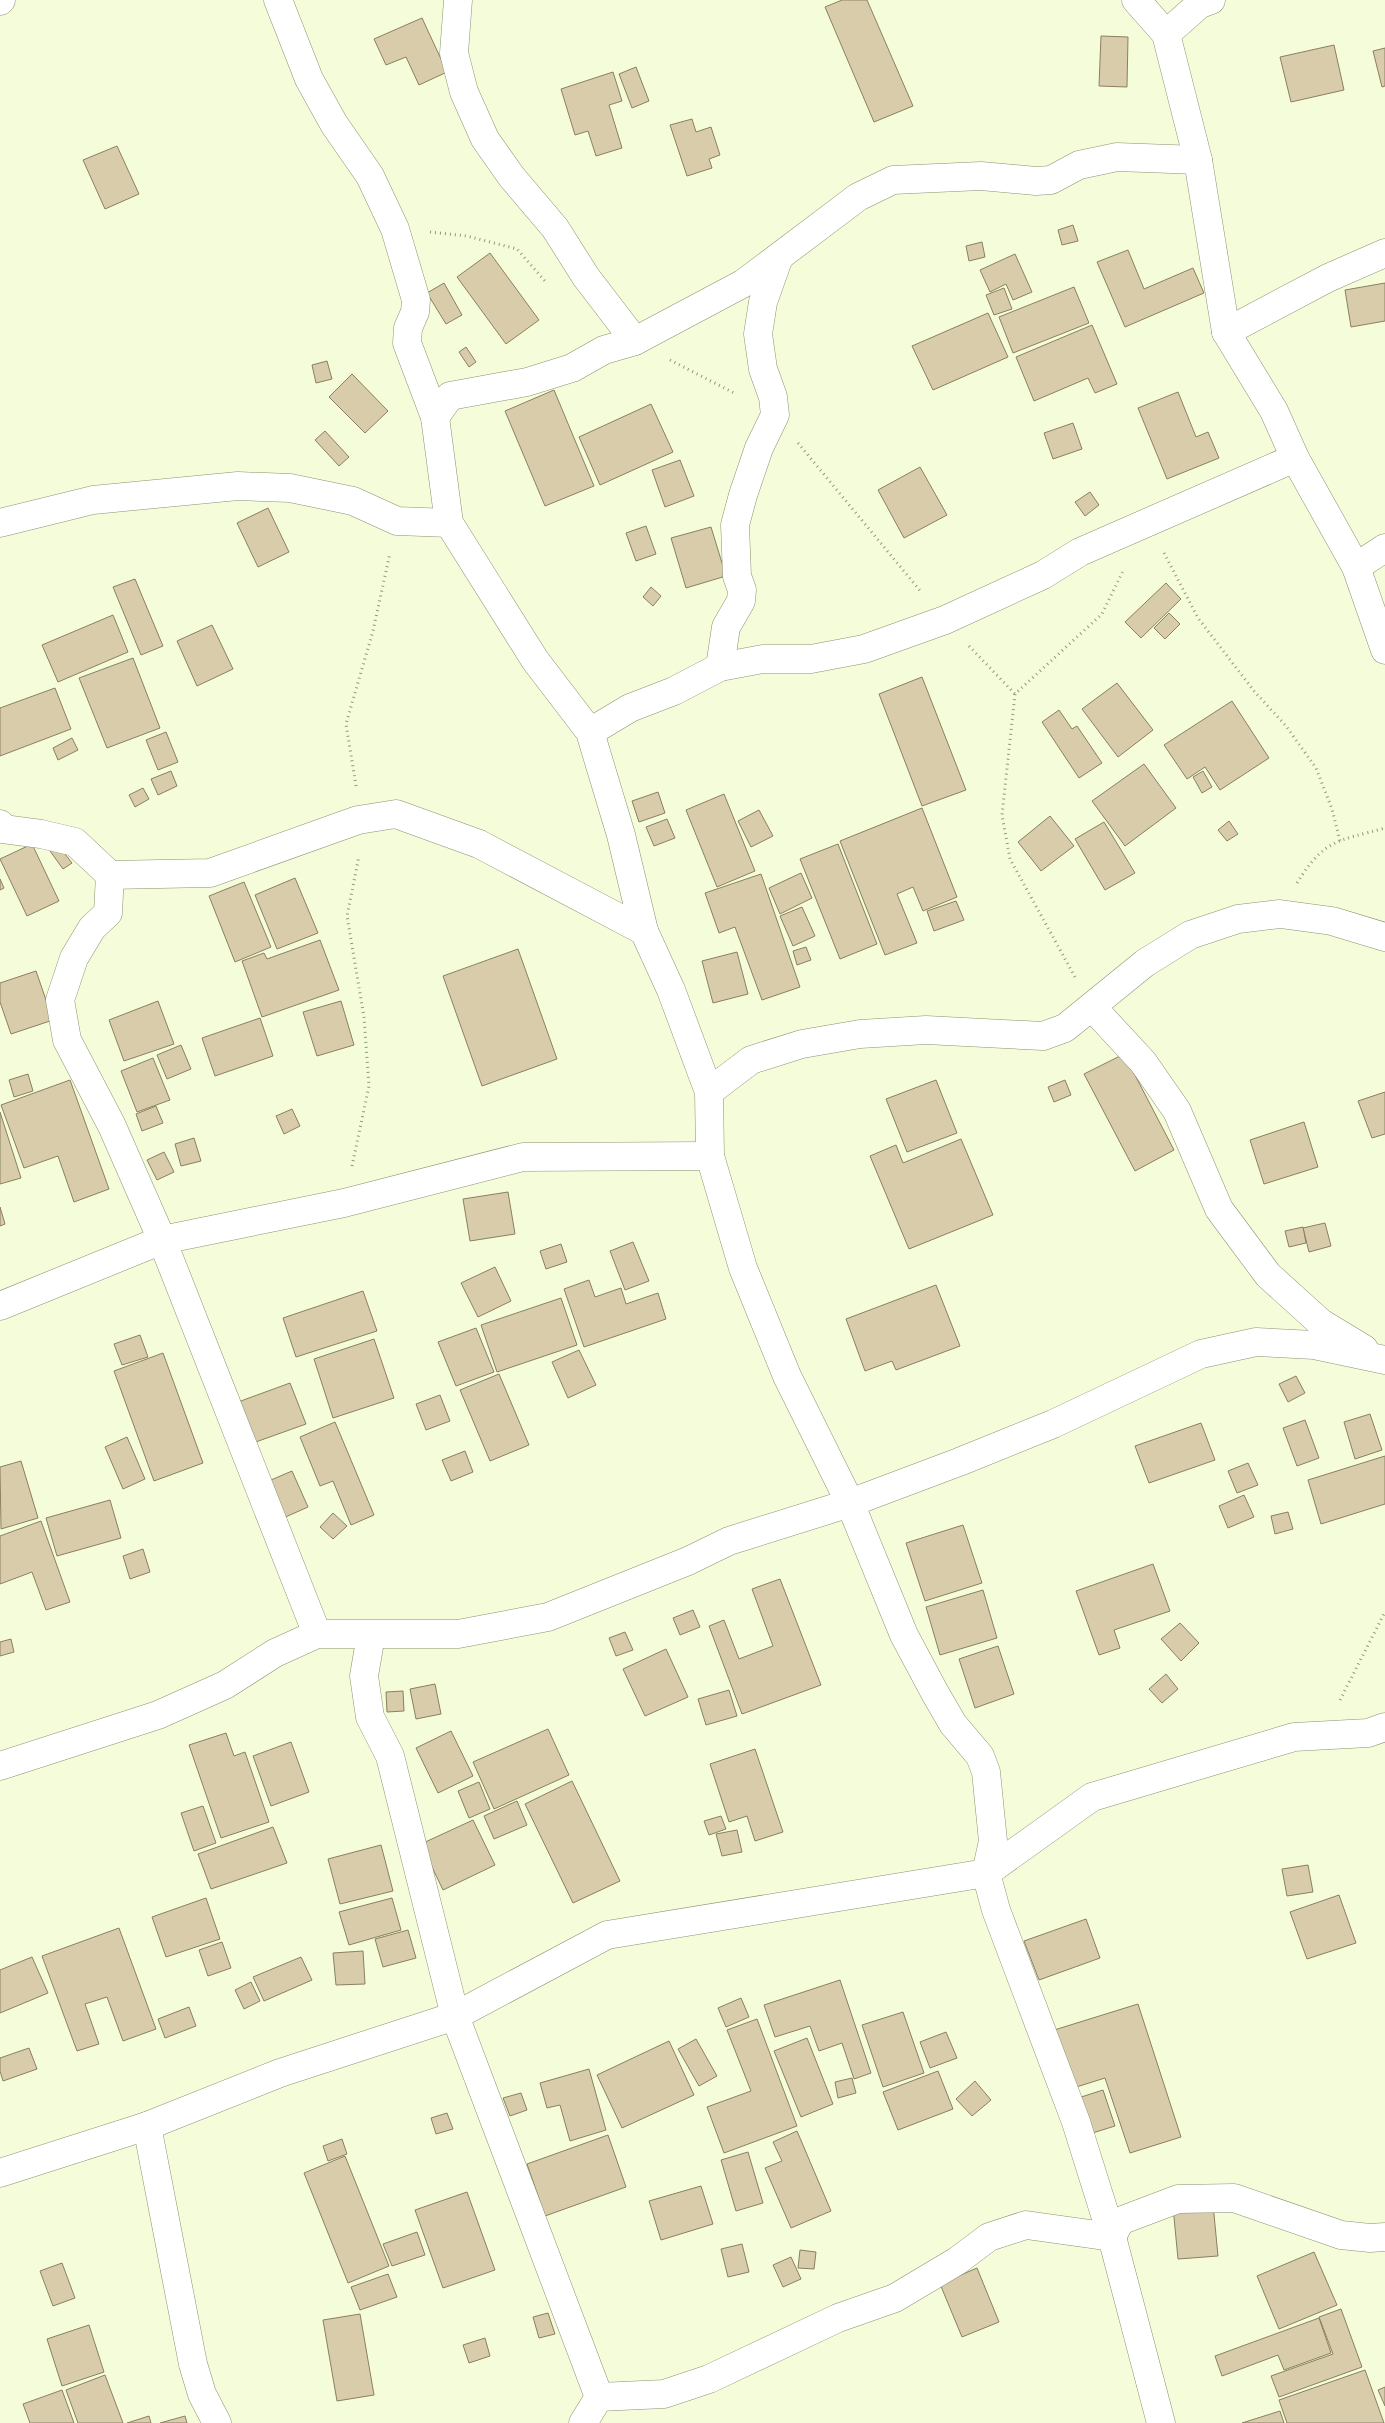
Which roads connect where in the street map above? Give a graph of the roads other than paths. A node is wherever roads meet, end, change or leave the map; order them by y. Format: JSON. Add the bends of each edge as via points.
{"nodes":[{"id":1,"x":278,"y":0,"type":"edge"},
{"id":2,"x":458,"y":0,"type":"edge"},
{"id":3,"x":1136,"y":0,"type":"edge"},
{"id":4,"x":1211,"y":0,"type":"edge"},
{"id":5,"x":1166,"y":34,"type":"junction"},
{"id":6,"x":1198,"y":160,"type":"junction"},
{"id":7,"x":1385,"y":253,"type":"edge"},
{"id":8,"x":779,"y":257,"type":"junction"},
{"id":9,"x":1226,"y":332,"type":"junction"},
{"id":10,"x":634,"y":341,"type":"junction"},
{"id":11,"x":435,"y":418,"type":"junction"},
{"id":12,"x":1295,"y":458,"type":"junction"},
{"id":13,"x":449,"y":522,"type":"junction"},
{"id":14,"x":0,"y":523,"type":"edge"},
{"id":15,"x":1385,"y":548,"type":"edge"},
{"id":16,"x":1356,"y":566,"type":"junction"},
{"id":17,"x":1385,"y":650,"type":"edge"},
{"id":18,"x":720,"y":667,"type":"junction"},
{"id":19,"x":590,"y":732,"type":"junction"},
{"id":20,"x":0,"y":824,"type":"edge"},
{"id":21,"x":110,"y":875,"type":"junction"},
{"id":22,"x":644,"y":931,"type":"junction"},
{"id":23,"x":1385,"y":937,"type":"edge"},
{"id":24,"x":1092,"y":1007,"type":"junction"},
{"id":25,"x":709,"y":1092,"type":"junction"},
{"id":26,"x":710,"y":1156,"type":"junction"},
{"id":27,"x":162,"y":1240,"type":"junction"},
{"id":28,"x":0,"y":1306,"type":"edge"},
{"id":29,"x":1384,"y":1360,"type":"edge"},
{"id":30,"x":850,"y":1503,"type":"junction"},
{"id":31,"x":317,"y":1634,"type":"junction"},
{"id":32,"x":371,"y":1635,"type":"junction"},
{"id":33,"x":1385,"y":1727,"type":"edge"},
{"id":34,"x":0,"y":1766,"type":"edge"},
{"id":35,"x":986,"y":1873,"type":"junction"},
{"id":36,"x":455,"y":2016,"type":"junction"},
{"id":37,"x":147,"y":2126,"type":"junction"},
{"id":38,"x":0,"y":2173,"type":"edge"},
{"id":39,"x":1112,"y":2237,"type":"junction"},
{"id":40,"x":1385,"y":2237,"type":"edge"},
{"id":41,"x":599,"y":2397,"type":"junction"},
{"id":42,"x":1159,"y":2422,"type":"edge"},
{"id":43,"x":217,"y":2423,"type":"edge"},
{"id":44,"x":583,"y":2423,"type":"edge"}],
"edges":[{"from":1,"to":11,"type":"street","via":[[308,79],[370,176],[395,229],[416,300],[407,343]]},
{"from":2,"to":10,"type":"street","via":[[454,53],[464,92],[485,139],[554,228]]},
{"from":3,"to":5,"type":"street"},
{"from":4,"to":5,"type":"street","via":[[1200,4]]},
{"from":5,"to":6,"type":"street"},
{"from":6,"to":8,"type":"street","via":[[1117,157],[1079,165],[1051,180],[981,176],[893,180],[858,197]]},
{"from":6,"to":9,"type":"street"},
{"from":7,"to":9,"type":"street","via":[[1328,278]]},
{"from":8,"to":10,"type":"street","via":[[744,283]]},
{"from":8,"to":18,"type":"street","via":[[763,302],[758,334],[775,415],[742,494],[735,525],[737,576],[742,601],[726,627]]},
{"from":9,"to":12,"type":"street","via":[[1274,411]]},
{"from":10,"to":11,"type":"street","via":[[604,350],[572,368],[527,382],[450,396]]},
{"from":11,"to":13,"type":"street"},
{"from":12,"to":16,"type":"street"},
{"from":12,"to":18,"type":"street","via":[[1080,552],[1044,575],[945,620],[864,649],[811,659],[763,659]]},
{"from":13,"to":14,"type":"street","via":[[397,521],[353,501],[290,488],[238,486],[93,500]]},
{"from":13,"to":19,"type":"street","via":[[535,660]]},
{"from":15,"to":16,"type":"street"},
{"from":16,"to":17,"type":"street"},
{"from":18,"to":19,"type":"street","via":[[674,691],[630,708]]},
{"from":19,"to":22,"type":"street","via":[[621,835]]},
{"from":20,"to":21,"type":"street","via":[[3,829],[75,842]]},
{"from":21,"to":22,"type":"street","via":[[210,873],[358,820],[396,814],[479,844]]},
{"from":21,"to":27,"type":"street","via":[[108,913],[92,928],[74,958],[60,1000],[67,1040],[112,1126]]},
{"from":22,"to":25,"type":"street"},
{"from":23,"to":24,"type":"street","via":[[1332,921],[1280,914],[1238,919],[1190,935],[1145,963]]},
{"from":24,"to":25,"type":"street","via":[[1065,1028],[1043,1036],[926,1030],[860,1034],[802,1044],[751,1060]]},
{"from":24,"to":29,"type":"street","via":[[1144,1062],[1177,1111],[1219,1209],[1268,1275],[1321,1323]]},
{"from":25,"to":26,"type":"street"},
{"from":26,"to":27,"type":"street","via":[[522,1157],[344,1203]]},
{"from":26,"to":30,"type":"street","via":[[746,1277],[787,1376]]},
{"from":27,"to":28,"type":"street"},
{"from":27,"to":31,"type":"street"},
{"from":29,"to":30,"type":"street","via":[[1314,1345],[1256,1342],[1201,1354],[1052,1424]]},
{"from":30,"to":32,"type":"street","via":[[729,1541],[688,1561],[548,1617],[458,1634]]},
{"from":30,"to":35,"type":"street","via":[[904,1635],[953,1724],[980,1756],[986,1772],[992,1842]]},
{"from":31,"to":32,"type":"street"},
{"from":31,"to":34,"type":"street","via":[[275,1653],[225,1685],[158,1715]]},
{"from":32,"to":36,"type":"street","via":[[364,1676],[370,1717],[390,1756]]},
{"from":33,"to":35,"type":"street","via":[[1368,1734],[1294,1737],[1092,1797]]},
{"from":35,"to":36,"type":"street","via":[[608,1935]]},
{"from":35,"to":39,"type":"street","via":[[996,1910],[1076,2122]]},
{"from":36,"to":37,"type":"street","via":[[280,2073]]},
{"from":36,"to":41,"type":"street"},
{"from":37,"to":38,"type":"street"},
{"from":37,"to":43,"type":"street","via":[[193,2364],[202,2394]]},
{"from":39,"to":40,"type":"street","via":[[1120,2221],[1149,2212],[1161,2204],[1178,2199],[1234,2198],[1341,2235]]},
{"from":39,"to":41,"type":"street","via":[[1026,2225],[989,2237],[958,2261],[895,2298],[838,2318],[708,2379],[664,2394]]},
{"from":39,"to":42,"type":"street"},
{"from":41,"to":44,"type":"street"}]}
